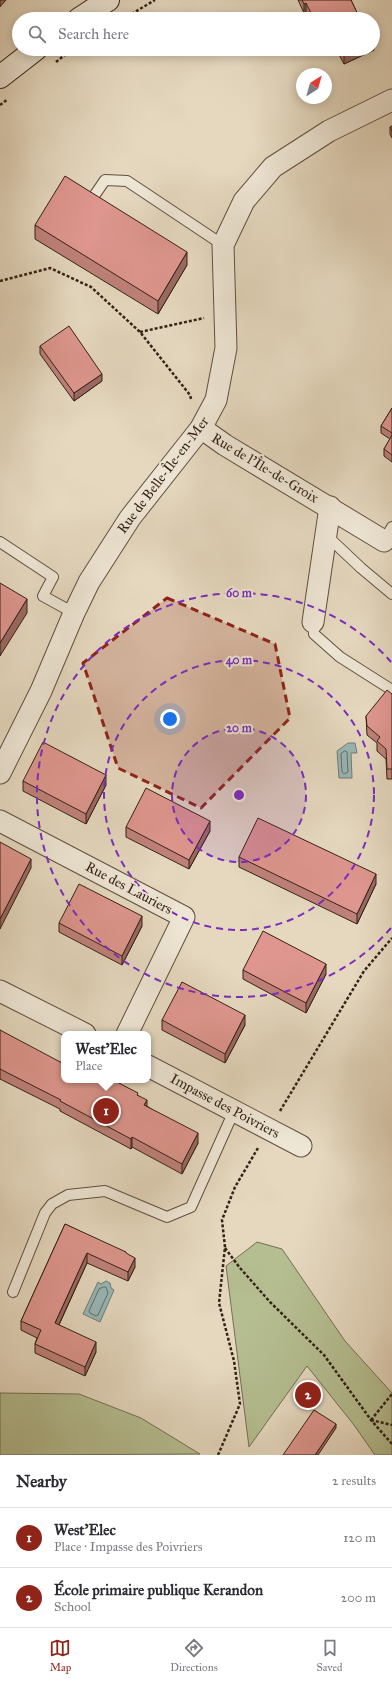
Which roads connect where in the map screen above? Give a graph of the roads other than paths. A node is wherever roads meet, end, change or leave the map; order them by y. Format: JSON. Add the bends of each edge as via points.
{"nodes":[{"id":1,"x":108,"y":0,"type":"edge"},
{"id":2,"x":90,"y":12,"type":"edge"},
{"id":3,"x":27,"y":56,"type":"edge"},
{"id":4,"x":0,"y":77,"type":"edge"},
{"id":5,"x":392,"y":100,"type":"edge"},
{"id":6,"x":92,"y":199,"type":"edge"},
{"id":7,"x":223,"y":245,"type":"junction"},
{"id":8,"x":201,"y":428,"type":"junction"},
{"id":9,"x":330,"y":507,"type":"junction"},
{"id":10,"x":326,"y":535,"type":"junction"},
{"id":11,"x":389,"y":538,"type":"edge"},
{"id":12,"x":0,"y":542,"type":"edge"},
{"id":13,"x":392,"y":594,"type":"edge"},
{"id":14,"x":74,"y":613,"type":"junction"},
{"id":15,"x":313,"y":622,"type":"joint"},
{"id":16,"x":392,"y":690,"type":"edge"},
{"id":17,"x":0,"y":773,"type":"edge"},
{"id":18,"x":0,"y":821,"type":"edge"},
{"id":19,"x":0,"y":991,"type":"edge"},
{"id":20,"x":79,"y":1031,"type":"edge"},
{"id":21,"x":128,"y":1031,"type":"edge"},
{"id":22,"x":151,"y":1068,"type":"edge"},
{"id":23,"x":234,"y":1111,"type":"junction"},
{"id":24,"x":301,"y":1146,"type":"dead end"},
{"id":25,"x":13,"y":1292,"type":"dead end"}],
"edges":[{"from":1,"to":2,"type":"main road"},
{"from":3,"to":4,"type":"main road"},
{"from":5,"to":7,"type":"street","name":"Rue de Belle-Île-en-Mer","via":[[329,131],[273,168],[244,201]]},
{"from":6,"to":7,"type":"lane","via":[[105,180],[127,181]]},
{"from":7,"to":8,"type":"street","name":"Rue de Belle-Île-en-Mer","via":[[226,348],[216,400]]},
{"from":8,"to":9,"type":"street","name":"Rue de l'Île-de-Groix"},
{"from":8,"to":14,"type":"street","name":"Rue de Belle-Île-en-Mer","via":[[118,535],[89,582]]},
{"from":9,"to":10,"type":"street"},
{"from":9,"to":11,"type":"street","name":"Rue de l'Île-de-Groix"},
{"from":10,"to":13,"type":"lane"},
{"from":10,"to":15,"type":"street"},
{"from":12,"to":14,"type":"lane","via":[[52,577],[43,596]]},
{"from":14,"to":17,"type":"street","name":"Rue de Belle-Île-en-Mer","via":[[41,691]]},
{"from":15,"to":16,"type":"lane","via":[[314,634],[340,657]]},
{"from":18,"to":21,"type":"street","name":"Rue des Lauriers","via":[[184,917]]},
{"from":19,"to":20,"type":"street"},
{"from":22,"to":23,"type":"street","name":"Impasse des Poivriers"},
{"from":23,"to":24,"type":"street","name":"Impasse des Poivriers"},
{"from":23,"to":25,"type":"lane","via":[[191,1207],[167,1217],[105,1191],[68,1195],[52,1204],[44,1213]]}]}
